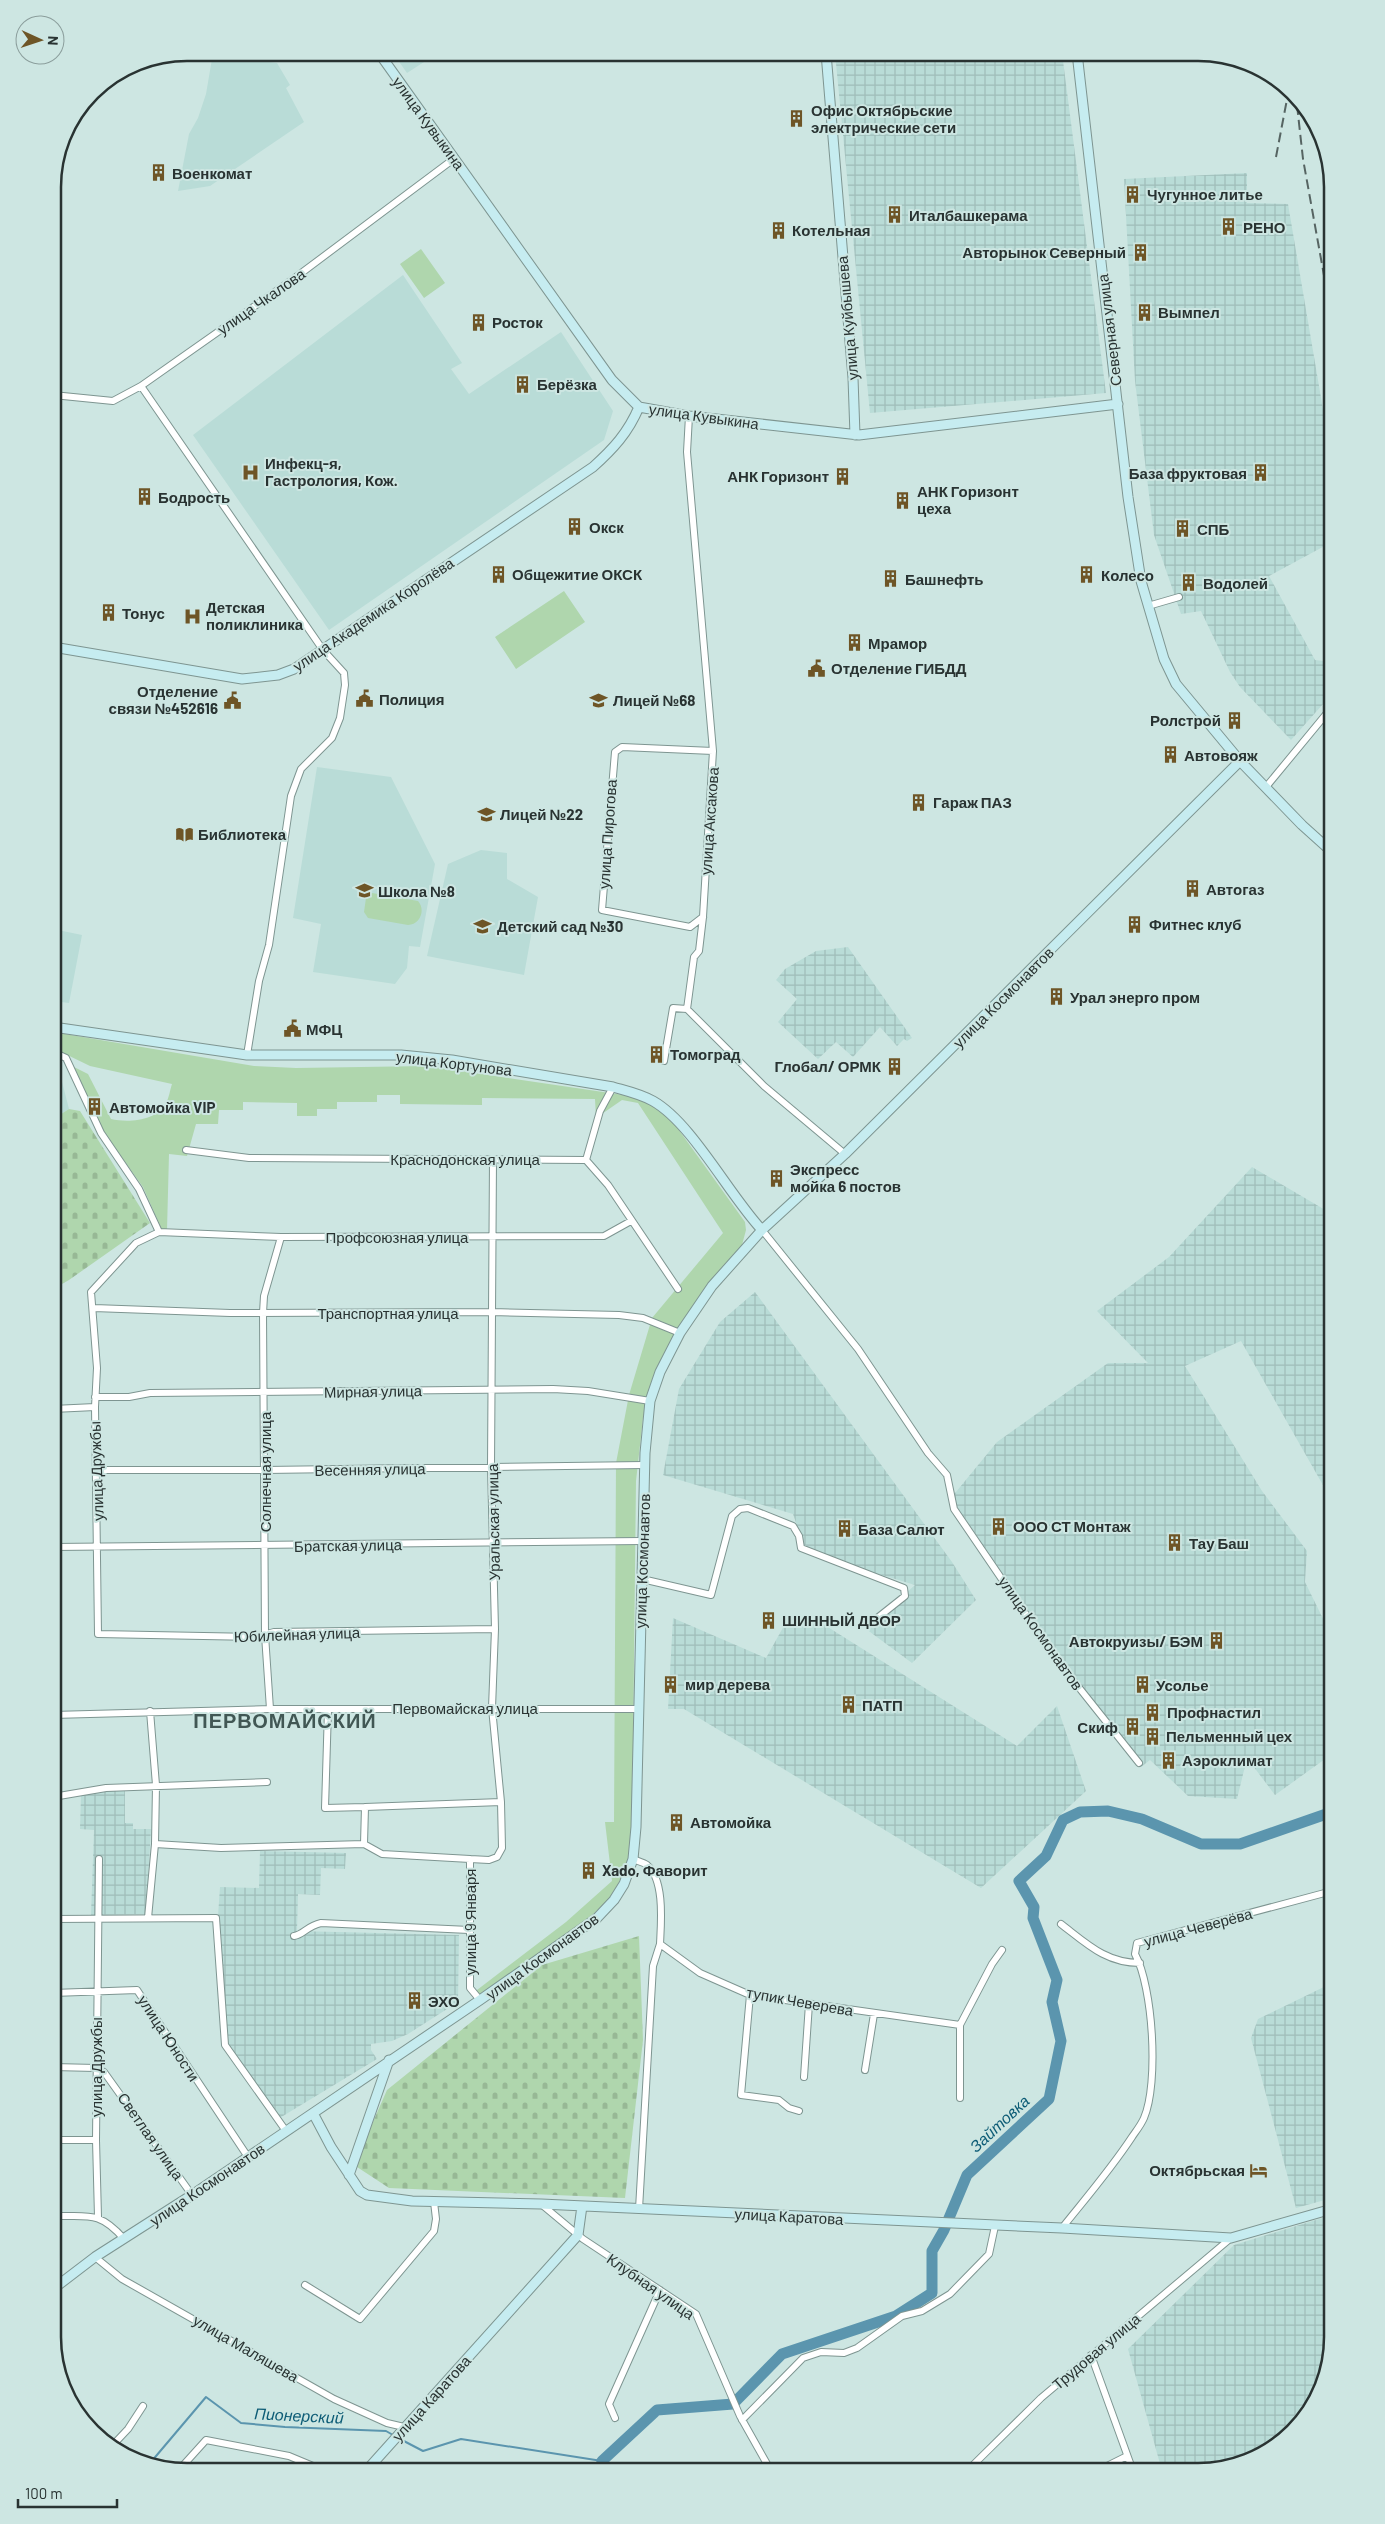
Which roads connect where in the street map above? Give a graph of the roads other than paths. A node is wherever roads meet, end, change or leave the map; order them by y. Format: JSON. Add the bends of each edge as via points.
{"nodes":[{"id":1,"x":386,"y":62,"type":"edge"},
{"id":2,"x":827,"y":62,"type":"edge"},
{"id":3,"x":1078,"y":62,"type":"edge"},
{"id":4,"x":455,"y":158,"type":"junction"},
{"id":5,"x":141,"y":386,"type":"junction"},
{"id":6,"x":62,"y":396,"type":"edge"},
{"id":7,"x":1118,"y":404,"type":"junction"},
{"id":8,"x":639,"y":407,"type":"junction"},
{"id":9,"x":689,"y":416,"type":"junction"},
{"id":10,"x":855,"y":434,"type":"junction"},
{"id":11,"x":1180,"y":597,"type":"dead end"},
{"id":12,"x":1148,"y":606,"type":"junction"},
{"id":13,"x":62,"y":649,"type":"edge"},
{"id":14,"x":323,"y":650,"type":"junction"},
{"id":15,"x":1324,"y":717,"type":"edge"},
{"id":16,"x":713,"y":751,"type":"junction"},
{"id":17,"x":1240,"y":761,"type":"junction"},
{"id":18,"x":1266,"y":787,"type":"junction"},
{"id":19,"x":1324,"y":845,"type":"edge"},
{"id":20,"x":703,"y":917,"type":"junction"},
{"id":21,"x":687,"y":1009,"type":"junction"},
{"id":22,"x":62,"y":1028,"type":"edge"},
{"id":23,"x":247,"y":1054,"type":"junction"},
{"id":24,"x":62,"y":1056,"type":"edge"},
{"id":25,"x":664,"y":1062,"type":"dead end"},
{"id":26,"x":613,"y":1087,"type":"junction"},
{"id":27,"x":186,"y":1150,"type":"dead end"},
{"id":28,"x":845,"y":1154,"type":"junction"},
{"id":29,"x":493,"y":1159,"type":"junction"},
{"id":30,"x":586,"y":1160,"type":"junction"},
{"id":31,"x":631,"y":1221,"type":"junction"},
{"id":32,"x":762,"y":1230,"type":"junction"},
{"id":33,"x":160,"y":1232,"type":"junction"},
{"id":34,"x":282,"y":1237,"type":"junction"},
{"id":35,"x":492,"y":1237,"type":"junction"},
{"id":36,"x":678,"y":1289,"type":"dead end"},
{"id":37,"x":94,"y":1308,"type":"junction"},
{"id":38,"x":492,"y":1312,"type":"junction"},
{"id":39,"x":263,"y":1313,"type":"junction"},
{"id":40,"x":680,"y":1333,"type":"junction"},
{"id":41,"x":492,"y":1389,"type":"junction"},
{"id":42,"x":264,"y":1393,"type":"junction"},
{"id":43,"x":95,"y":1397,"type":"junction"},
{"id":44,"x":650,"y":1401,"type":"junction"},
{"id":45,"x":95,"y":1407,"type":"junction"},
{"id":46,"x":61,"y":1409,"type":"edge"},
{"id":47,"x":644,"y":1465,"type":"junction"},
{"id":48,"x":491,"y":1467,"type":"junction"},
{"id":49,"x":96,"y":1470,"type":"junction"},
{"id":50,"x":265,"y":1470,"type":"junction"},
{"id":51,"x":644,"y":1541,"type":"junction"},
{"id":52,"x":493,"y":1543,"type":"junction"},
{"id":53,"x":265,"y":1545,"type":"junction"},
{"id":54,"x":61,"y":1547,"type":"edge"},
{"id":55,"x":98,"y":1547,"type":"junction"},
{"id":56,"x":642,"y":1579,"type":"junction"},
{"id":57,"x":876,"y":1619,"type":"dead end"},
{"id":58,"x":495,"y":1628,"type":"junction"},
{"id":59,"x":98,"y":1634,"type":"joint"},
{"id":60,"x":265,"y":1635,"type":"junction"},
{"id":61,"x":492,"y":1708,"type":"junction"},
{"id":62,"x":270,"y":1709,"type":"junction"},
{"id":63,"x":328,"y":1709,"type":"junction"},
{"id":64,"x":637,"y":1709,"type":"junction"},
{"id":65,"x":150,"y":1711,"type":"junction"},
{"id":66,"x":61,"y":1714,"type":"edge"},
{"id":67,"x":1139,"y":1762,"type":"dead end"},
{"id":68,"x":267,"y":1782,"type":"dead end"},
{"id":69,"x":156,"y":1785,"type":"junction"},
{"id":70,"x":61,"y":1796,"type":"edge"},
{"id":71,"x":502,"y":1802,"type":"junction"},
{"id":72,"x":365,"y":1807,"type":"junction"},
{"id":73,"x":155,"y":1844,"type":"junction"},
{"id":74,"x":364,"y":1844,"type":"junction"},
{"id":75,"x":99,"y":1859,"type":"dead end"},
{"id":76,"x":470,"y":1859,"type":"junction"},
{"id":77,"x":632,"y":1859,"type":"junction"},
{"id":78,"x":1324,"y":1893,"type":"edge"},
{"id":79,"x":98,"y":1918,"type":"junction"},
{"id":80,"x":148,"y":1918,"type":"junction"},
{"id":81,"x":61,"y":1919,"type":"edge"},
{"id":82,"x":1061,"y":1924,"type":"dead end"},
{"id":83,"x":469,"y":1930,"type":"junction"},
{"id":84,"x":294,"y":1936,"type":"dead end"},
{"id":85,"x":660,"y":1944,"type":"junction"},
{"id":86,"x":1002,"y":1950,"type":"dead end"},
{"id":87,"x":1140,"y":1963,"type":"junction"},
{"id":88,"x":61,"y":1993,"type":"edge"},
{"id":89,"x":97,"y":1993,"type":"junction"},
{"id":90,"x":750,"y":1995,"type":"junction"},
{"id":91,"x":480,"y":2000,"type":"junction"},
{"id":92,"x":808,"y":2004,"type":"junction"},
{"id":93,"x":874,"y":2014,"type":"junction"},
{"id":94,"x":960,"y":2025,"type":"junction"},
{"id":95,"x":389,"y":2060,"type":"junction"},
{"id":96,"x":61,"y":2067,"type":"edge"},
{"id":97,"x":96,"y":2068,"type":"junction"},
{"id":98,"x":865,"y":2070,"type":"dead end"},
{"id":99,"x":804,"y":2077,"type":"dead end"},
{"id":100,"x":960,"y":2098,"type":"dead end"},
{"id":101,"x":799,"y":2110,"type":"dead end"},
{"id":102,"x":314,"y":2113,"type":"junction"},
{"id":103,"x":286,"y":2130,"type":"junction"},
{"id":104,"x":61,"y":2140,"type":"edge"},
{"id":105,"x":96,"y":2140,"type":"junction"},
{"id":106,"x":248,"y":2157,"type":"junction"},
{"id":107,"x":349,"y":2175,"type":"junction"},
{"id":108,"x":192,"y":2195,"type":"junction"},
{"id":109,"x":434,"y":2202,"type":"junction"},
{"id":110,"x":541,"y":2204,"type":"junction"},
{"id":111,"x":582,"y":2206,"type":"junction"},
{"id":112,"x":639,"y":2209,"type":"junction"},
{"id":113,"x":1324,"y":2210,"type":"edge"},
{"id":114,"x":61,"y":2216,"type":"edge"},
{"id":115,"x":98,"y":2217,"type":"junction"},
{"id":116,"x":995,"y":2226,"type":"junction"},
{"id":117,"x":1062,"y":2228,"type":"junction"},
{"id":118,"x":578,"y":2235,"type":"junction"},
{"id":119,"x":1231,"y":2238,"type":"junction"},
{"id":120,"x":124,"y":2239,"type":"junction"},
{"id":121,"x":95,"y":2257,"type":"junction"},
{"id":122,"x":61,"y":2282,"type":"edge"},
{"id":123,"x":306,"y":2285,"type":"dead end"},
{"id":124,"x":660,"y":2290,"type":"junction"},
{"id":125,"x":1091,"y":2355,"type":"junction"},
{"id":126,"x":143,"y":2406,"type":"dead end"},
{"id":127,"x":615,"y":2418,"type":"dead end"},
{"id":128,"x":741,"y":2418,"type":"junction"},
{"id":129,"x":404,"y":2427,"type":"junction"},
{"id":130,"x":117,"y":2441,"type":"edge"},
{"id":131,"x":1127,"y":2456,"type":"junction"},
{"id":132,"x":186,"y":2462,"type":"edge"},
{"id":133,"x":304,"y":2462,"type":"edge"},
{"id":134,"x":374,"y":2462,"type":"edge"},
{"id":135,"x":766,"y":2463,"type":"edge"},
{"id":136,"x":976,"y":2463,"type":"edge"},
{"id":137,"x":1114,"y":2463,"type":"edge"},
{"id":138,"x":1130,"y":2463,"type":"edge"}],
"edges":[{"from":1,"to":4,"type":"main road","name":"улица Кувыкина"},
{"from":2,"to":10,"type":"main road","name":"улица Куйбышева"},
{"from":3,"to":7,"type":"main road","name":"Северная улица"},
{"from":4,"to":5,"type":"street","name":"улица Чкалова","via":[[296,277]]},
{"from":4,"to":8,"type":"main road","name":"улица Кувыкина","via":[[612,380]]},
{"from":5,"to":6,"type":"street","name":"улица Чкалова","via":[[113,401]]},
{"from":5,"to":14,"type":"street"},
{"from":7,"to":10,"type":"main road","name":"улица Кувыкина"},
{"from":7,"to":12,"type":"main road","name":"Северная улица","via":[[1128,497]]},
{"from":8,"to":9,"type":"main road","name":"улица Кувыкина"},
{"from":8,"to":14,"type":"main road","name":"улица Академика Королёва","via":[[620,442],[592,468]]},
{"from":9,"to":10,"type":"main road","name":"улица Кувыкина"},
{"from":9,"to":16,"type":"street","name":"улица Аксакова","via":[[687,452]]},
{"from":11,"to":12,"type":"street"},
{"from":12,"to":17,"type":"main road","name":"Северная улица","via":[[1164,660],[1176,684]]},
{"from":13,"to":14,"type":"main road","name":"улица Академика Королёва","via":[[242,679],[278,675],[294,669]]},
{"from":14,"to":23,"type":"street","via":[[344,673],[340,718],[332,738],[301,769],[291,796],[269,945],[259,981]]},
{"from":15,"to":18,"type":"street"},
{"from":16,"to":20,"type":"street","name":"улица Аксакова"},
{"from":16,"to":20,"type":"street","name":"улица Пирогова","via":[[622,747],[615,752],[602,910],[690,927]]},
{"from":17,"to":18,"type":"main road","name":"Северная улица"},
{"from":17,"to":28,"type":"main road","name":"улица Космонавтов"},
{"from":18,"to":19,"type":"main road","name":"Северная улица"},
{"from":20,"to":21,"type":"street","name":"улица Аксакова"},
{"from":21,"to":25,"type":"street","via":[[673,1008]]},
{"from":21,"to":28,"type":"street","via":[[764,1086]]},
{"from":22,"to":23,"type":"main road","name":"улица Кортунова"},
{"from":23,"to":26,"type":"main road","name":"улица Кортунова","via":[[425,1057]]},
{"from":24,"to":33,"type":"street","via":[[66,1058],[101,1134],[139,1188]]},
{"from":26,"to":30,"type":"street","via":[[600,1111]]},
{"from":26,"to":32,"type":"main road","name":"улица Кортунова","via":[[649,1098],[666,1109]]},
{"from":27,"to":29,"type":"street","name":"Краснодонская улица","via":[[249,1158]]},
{"from":28,"to":32,"type":"main road","name":"улица Космонавтов"},
{"from":29,"to":30,"type":"street","name":"Краснодонская улица"},
{"from":29,"to":35,"type":"street","name":"Уральская улица"},
{"from":30,"to":31,"type":"street","via":[[608,1185]]},
{"from":31,"to":35,"type":"street","name":"Профсоюзная улица","via":[[604,1236]]},
{"from":31,"to":36,"type":"street"},
{"from":32,"to":40,"type":"main road","name":"улица Космонавтов","via":[[712,1286]]},
{"from":32,"to":67,"type":"street","name":"улица Космонавтов","via":[[858,1349],[928,1453],[947,1475],[954,1509],[1057,1660]]},
{"from":33,"to":34,"type":"street","name":"Профсоюзная улица"},
{"from":33,"to":37,"type":"street","name":"улица Дружбы","via":[[136,1243],[95,1287],[91,1292]]},
{"from":34,"to":35,"type":"street","name":"Профсоюзная улица"},
{"from":34,"to":39,"type":"street","name":"Солнечная улица","via":[[264,1296]]},
{"from":35,"to":38,"type":"street","name":"Уральская улица"},
{"from":37,"to":39,"type":"street","name":"Транспортная улица"},
{"from":37,"to":43,"type":"street","name":"улица Дружбы"},
{"from":38,"to":39,"type":"street","name":"Транспортная улица"},
{"from":38,"to":40,"type":"street","name":"Транспортная улица","via":[[619,1315],[643,1318]]},
{"from":38,"to":41,"type":"street","name":"Уральская улица"},
{"from":39,"to":42,"type":"street","name":"Солнечная улица"},
{"from":40,"to":44,"type":"main road","name":"улица Космонавтов","via":[[660,1372]]},
{"from":41,"to":42,"type":"street","name":"Мирная улица"},
{"from":41,"to":44,"type":"street","name":"Мирная улица","via":[[588,1390]]},
{"from":41,"to":48,"type":"street","name":"Уральская улица"},
{"from":42,"to":43,"type":"street","name":"Мирная улица","via":[[150,1393]]},
{"from":42,"to":50,"type":"street","name":"Солнечная улица"},
{"from":43,"to":45,"type":"street","name":"улица Дружбы"},
{"from":44,"to":47,"type":"main road","name":"улица Космонавтов"},
{"from":45,"to":46,"type":"street"},
{"from":45,"to":49,"type":"street","name":"улица Дружбы"},
{"from":47,"to":48,"type":"street","name":"Весенняя улица"},
{"from":47,"to":51,"type":"main road","name":"улица Космонавтов"},
{"from":48,"to":50,"type":"street","name":"Весенняя улица"},
{"from":48,"to":52,"type":"street","name":"Уральская улица"},
{"from":49,"to":50,"type":"street","name":"Весенняя улица"},
{"from":49,"to":55,"type":"street","name":"улица Дружбы"},
{"from":50,"to":53,"type":"street","name":"Солнечная улица"},
{"from":51,"to":52,"type":"street","name":"Братская улица"},
{"from":51,"to":56,"type":"main road","name":"улица Космонавтов"},
{"from":52,"to":53,"type":"street","name":"Братская улица"},
{"from":52,"to":58,"type":"street","name":"Уральская улица"},
{"from":53,"to":55,"type":"street","name":"Братская улица"},
{"from":53,"to":60,"type":"street","name":"Солнечная улица"},
{"from":54,"to":55,"type":"street","name":"Братская улица"},
{"from":55,"to":59,"type":"street","name":"улица Дружбы"},
{"from":56,"to":57,"type":"street","via":[[711,1595],[732,1516],[740,1509],[748,1508],[793,1526],[801,1548],[904,1588],[905,1596]]},
{"from":56,"to":64,"type":"main road","name":"улица Космонавтов"},
{"from":58,"to":60,"type":"street","name":"Юбилейная улица","via":[[274,1632]]},
{"from":58,"to":61,"type":"street","name":"Уральская улица"},
{"from":59,"to":60,"type":"street","name":"Юбилейная улица"},
{"from":60,"to":62,"type":"street","name":"Солнечная улица"},
{"from":61,"to":63,"type":"street","name":"Первомайская улица"},
{"from":61,"to":64,"type":"street","name":"Первомайская улица"},
{"from":61,"to":71,"type":"street","name":"Уральская улица"},
{"from":62,"to":63,"type":"street","name":"Первомайская улица"},
{"from":62,"to":65,"type":"street","name":"Первомайская улица"},
{"from":63,"to":72,"type":"street","via":[[325,1808]]},
{"from":64,"to":77,"type":"main road","name":"улица Космонавтов","via":[[636,1827]]},
{"from":65,"to":66,"type":"street","name":"Первомайская улица"},
{"from":65,"to":69,"type":"street"},
{"from":68,"to":69,"type":"street"},
{"from":69,"to":70,"type":"street","via":[[106,1788]]},
{"from":69,"to":73,"type":"street"},
{"from":71,"to":72,"type":"street"},
{"from":71,"to":76,"type":"street","name":"Уральская улица","via":[[502,1848],[497,1858]]},
{"from":72,"to":74,"type":"street"},
{"from":73,"to":74,"type":"street","name":"улица 9 Января","via":[[221,1848]]},
{"from":73,"to":80,"type":"street"},
{"from":74,"to":76,"type":"street","name":"улица 9 Января","via":[[382,1854]]},
{"from":75,"to":79,"type":"street","name":"улица Дружбы"},
{"from":76,"to":83,"type":"street","name":"улица 9 Января"},
{"from":77,"to":85,"type":"street","via":[[648,1866],[657,1883],[662,1906]]},
{"from":77,"to":91,"type":"main road","name":"улица Космонавтов","via":[[624,1884],[598,1918]]},
{"from":78,"to":87,"type":"street","name":"улица Чеверёва","via":[[1138,1943],[1134,1954]]},
{"from":79,"to":80,"type":"street"},
{"from":79,"to":81,"type":"street"},
{"from":79,"to":89,"type":"street","name":"улица Дружбы"},
{"from":80,"to":103,"type":"street","via":[[216,1918],[225,2045]]},
{"from":82,"to":87,"type":"street","via":[[1100,1954],[1122,1963]]},
{"from":83,"to":84,"type":"street","via":[[321,1923],[309,1926]]},
{"from":83,"to":91,"type":"street","name":"улица 9 Января","via":[[470,1988]]},
{"from":85,"to":90,"type":"street","name":"тупик Чеверева","via":[[700,1973]]},
{"from":85,"to":112,"type":"street","via":[[653,1966]]},
{"from":86,"to":94,"type":"street"},
{"from":87,"to":117,"type":"street","name":"улица Чеверёва","via":[[1149,1998],[1152,2033],[1149,2101],[1144,2119]]},
{"from":88,"to":89,"type":"street","name":"улица Юности"},
{"from":89,"to":97,"type":"street","name":"улица Дружбы"},
{"from":89,"to":106,"type":"street","name":"улица Юности","via":[[137,1990]]},
{"from":90,"to":92,"type":"street","name":"тупик Чеверева"},
{"from":90,"to":101,"type":"street","via":[[741,2095],[779,2100],[789,2108]]},
{"from":91,"to":95,"type":"main road","name":"улица Космонавтов"},
{"from":92,"to":93,"type":"street","name":"тупик Чеверева"},
{"from":92,"to":99,"type":"street"},
{"from":93,"to":94,"type":"street","name":"тупик Чеверева"},
{"from":93,"to":98,"type":"street"},
{"from":94,"to":100,"type":"street"},
{"from":95,"to":102,"type":"main road","name":"улица Космонавтов"},
{"from":95,"to":107,"type":"main road"},
{"from":96,"to":97,"type":"street"},
{"from":97,"to":105,"type":"street","name":"улица Дружбы"},
{"from":97,"to":108,"type":"street","name":"Светлая улица","via":[[112,2081]]},
{"from":102,"to":103,"type":"main road","name":"улица Космонавтов"},
{"from":102,"to":107,"type":"main road","name":"улица Каратова"},
{"from":103,"to":106,"type":"main road","name":"улица Космонавтов"},
{"from":104,"to":105,"type":"street"},
{"from":105,"to":115,"type":"street","name":"улица Дружбы"},
{"from":106,"to":108,"type":"main road","name":"улица Космонавтов"},
{"from":107,"to":109,"type":"main road","name":"улица Каратова","via":[[360,2192],[367,2195]]},
{"from":108,"to":120,"type":"main road","name":"улица Космонавтов"},
{"from":109,"to":110,"type":"main road","name":"улица Каратова"},
{"from":109,"to":123,"type":"street","via":[[434,2231],[360,2320]]},
{"from":110,"to":111,"type":"main road","name":"улица Каратова"},
{"from":110,"to":118,"type":"street","name":"Клубная улица"},
{"from":111,"to":112,"type":"main road","name":"улица Каратова"},
{"from":111,"to":118,"type":"main road"},
{"from":112,"to":116,"type":"main road","name":"улица Каратова"},
{"from":113,"to":119,"type":"main road","name":"улица Каратова"},
{"from":114,"to":115,"type":"street"},
{"from":115,"to":120,"type":"street","via":[[111,2224]]},
{"from":116,"to":117,"type":"main road","name":"улица Каратова"},
{"from":116,"to":128,"type":"street","via":[[989,2254],[950,2294],[922,2312],[902,2316],[857,2348],[844,2353],[821,2352],[803,2358]]},
{"from":117,"to":119,"type":"main road","name":"улица Каратова"},
{"from":118,"to":124,"type":"street","name":"Клубная улица"},
{"from":118,"to":129,"type":"main road","name":"улица Каратова"},
{"from":119,"to":125,"type":"street","name":"Трудовая улица"},
{"from":120,"to":121,"type":"main road","name":"улица Космонавтов"},
{"from":121,"to":122,"type":"main road","name":"улица Космонавтов"},
{"from":121,"to":129,"type":"street","name":"улица Маляшева","via":[[122,2279],[334,2399],[387,2423]]},
{"from":124,"to":127,"type":"street","via":[[609,2404]]},
{"from":124,"to":128,"type":"street","name":"Клубная улица","via":[[696,2314]]},
{"from":125,"to":131,"type":"street"},
{"from":125,"to":136,"type":"street","name":"Трудовая улица","via":[[1041,2398]]},
{"from":126,"to":130,"type":"street"},
{"from":128,"to":135,"type":"street","name":"Клубная улица"},
{"from":129,"to":134,"type":"main road","name":"улица Каратова"},
{"from":131,"to":137,"type":"street"},
{"from":131,"to":138,"type":"street"},
{"from":132,"to":133,"type":"street","via":[[206,2440],[289,2456]]}]}
